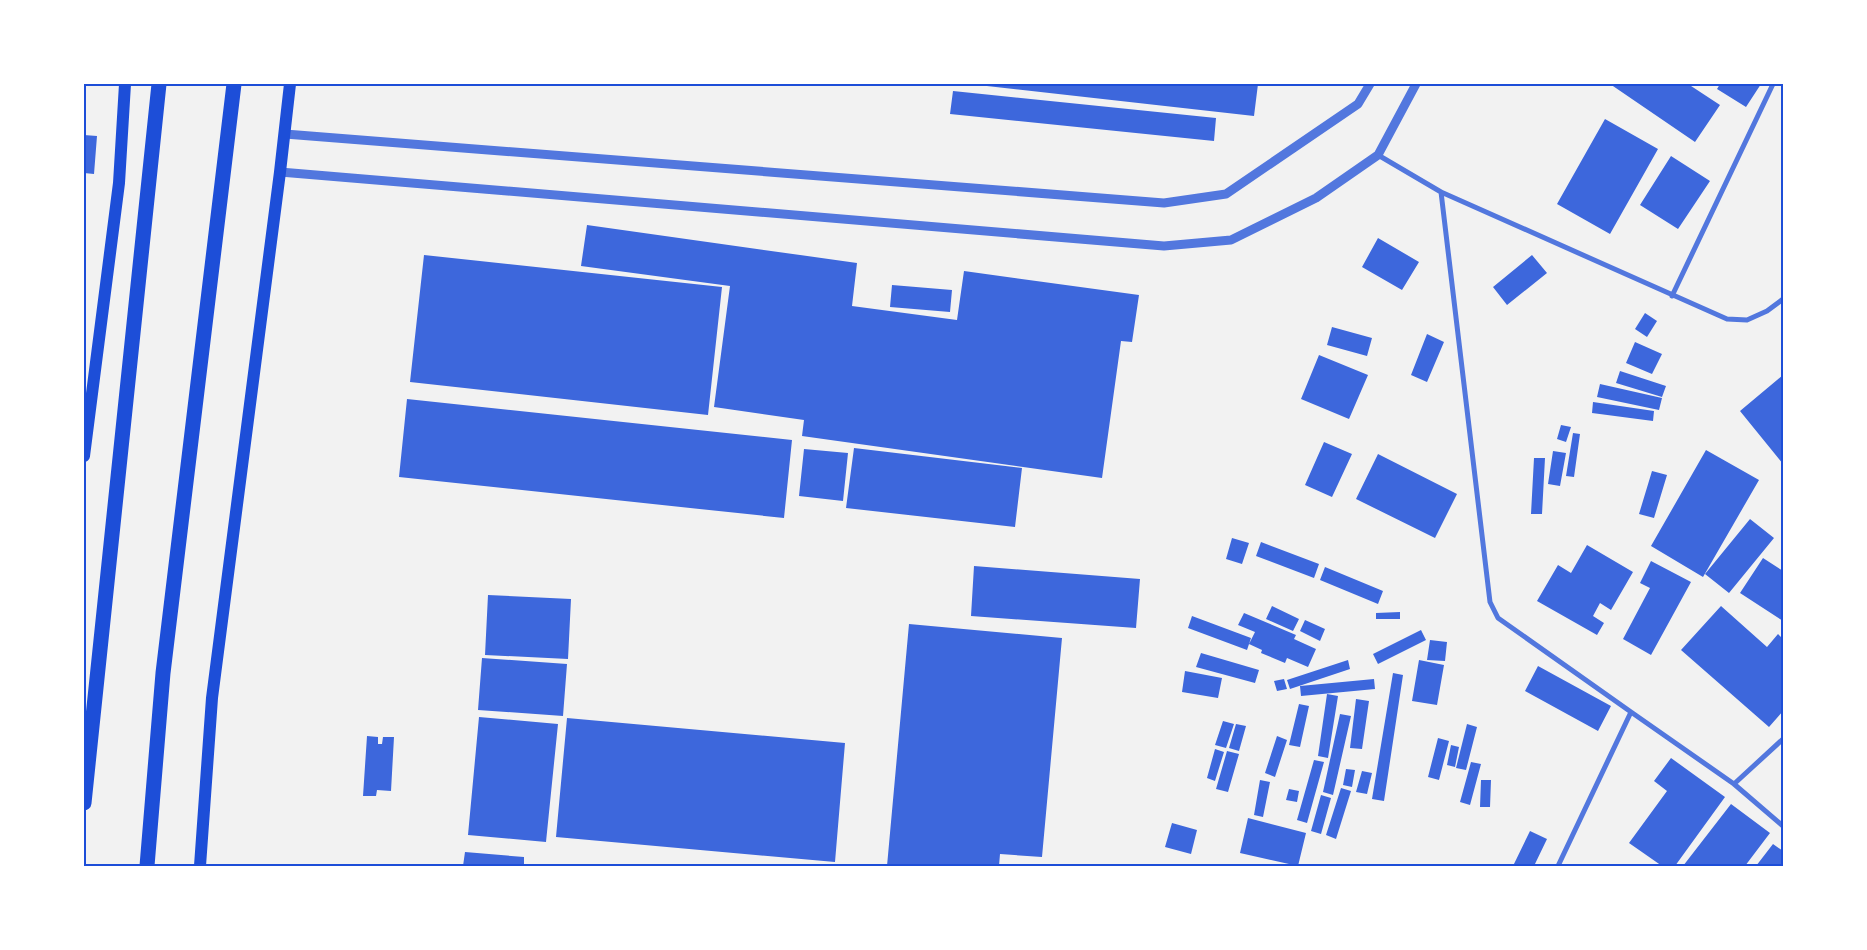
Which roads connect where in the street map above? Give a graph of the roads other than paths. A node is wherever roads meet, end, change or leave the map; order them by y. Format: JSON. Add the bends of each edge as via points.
{"nodes":[{"id":1,"x":125,"y":84,"type":"edge"},
{"id":2,"x":159,"y":84,"type":"edge"},
{"id":3,"x":234,"y":84,"type":"edge"},
{"id":4,"x":290,"y":84,"type":"edge"},
{"id":5,"x":1370,"y":84,"type":"edge"},
{"id":6,"x":1416,"y":84,"type":"edge"},
{"id":7,"x":1773,"y":84,"type":"edge"},
{"id":8,"x":285,"y":134,"type":"junction"},
{"id":9,"x":1378,"y":154,"type":"junction"},
{"id":10,"x":280,"y":172,"type":"junction"},
{"id":11,"x":1441,"y":192,"type":"junction"},
{"id":12,"x":1672,"y":296,"type":"junction"},
{"id":13,"x":1783,"y":299,"type":"edge"},
{"id":14,"x":84,"y":456,"type":"edge"},
{"id":15,"x":1631,"y":712,"type":"junction"},
{"id":16,"x":1783,"y":739,"type":"edge"},
{"id":17,"x":1734,"y":784,"type":"junction"},
{"id":18,"x":84,"y":804,"type":"edge"},
{"id":19,"x":1783,"y":826,"type":"edge"},
{"id":20,"x":147,"y":866,"type":"edge"},
{"id":21,"x":200,"y":866,"type":"edge"},
{"id":22,"x":1558,"y":866,"type":"edge"}],
"edges":[{"from":1,"to":14,"type":"main road","via":[[119,183]]},
{"from":2,"to":18,"type":"highway"},
{"from":3,"to":20,"type":"highway","via":[[163,673]]},
{"from":4,"to":8,"type":"main road"},
{"from":5,"to":8,"type":"street","via":[[1358,104],[1226,194],[1164,203]]},
{"from":6,"to":9,"type":"street"},
{"from":7,"to":12,"type":"street"},
{"from":8,"to":10,"type":"main road"},
{"from":9,"to":10,"type":"street","via":[[1316,198],[1231,240],[1164,246]]},
{"from":9,"to":11,"type":"street"},
{"from":10,"to":21,"type":"main road","via":[[212,698]]},
{"from":11,"to":12,"type":"street"},
{"from":11,"to":15,"type":"street","via":[[1490,602],[1498,618]]},
{"from":12,"to":13,"type":"street","via":[[1728,319],[1747,320]]},
{"from":15,"to":17,"type":"street"},
{"from":15,"to":22,"type":"street"},
{"from":16,"to":17,"type":"street"},
{"from":17,"to":19,"type":"street"}]}
